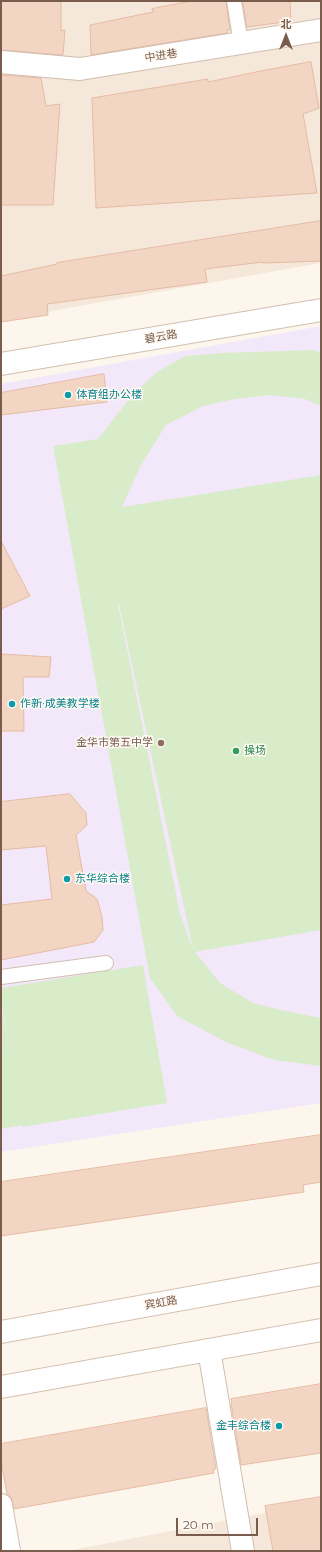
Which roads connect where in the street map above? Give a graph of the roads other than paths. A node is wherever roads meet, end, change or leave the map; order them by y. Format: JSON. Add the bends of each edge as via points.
{"nodes":[{"id":1,"x":234,"y":1,"type":"edge"},
{"id":2,"x":321,"y":30,"type":"edge"},
{"id":3,"x":241,"y":43,"type":"junction"},
{"id":4,"x":1,"y":62,"type":"edge"},
{"id":5,"x":321,"y":310,"type":"edge"},
{"id":6,"x":1,"y":364,"type":"edge"},
{"id":7,"x":106,"y":963,"type":"dead end"},
{"id":8,"x":1,"y":977,"type":"edge"},
{"id":9,"x":321,"y":1274,"type":"edge"},
{"id":10,"x":321,"y":1330,"type":"edge"},
{"id":11,"x":1,"y":1332,"type":"edge"},
{"id":12,"x":209,"y":1350,"type":"junction"},
{"id":13,"x":1,"y":1387,"type":"edge"},
{"id":14,"x":1,"y":1505,"type":"edge"},
{"id":15,"x":9,"y":1551,"type":"edge"},
{"id":16,"x":243,"y":1551,"type":"edge"}],
"edges":[{"from":1,"to":3,"type":"lane"},
{"from":2,"to":3,"type":"street","name":"中进巷"},
{"from":3,"to":4,"type":"street","name":"中进巷","via":[[80,70]]},
{"from":5,"to":6,"type":"street","name":"碧云路"},
{"from":7,"to":8,"type":"lane"},
{"from":9,"to":11,"type":"street","name":"宾虹路"},
{"from":10,"to":12,"type":"street"},
{"from":12,"to":13,"type":"street"},
{"from":12,"to":16,"type":"street"},
{"from":14,"to":15,"type":"street"}]}
